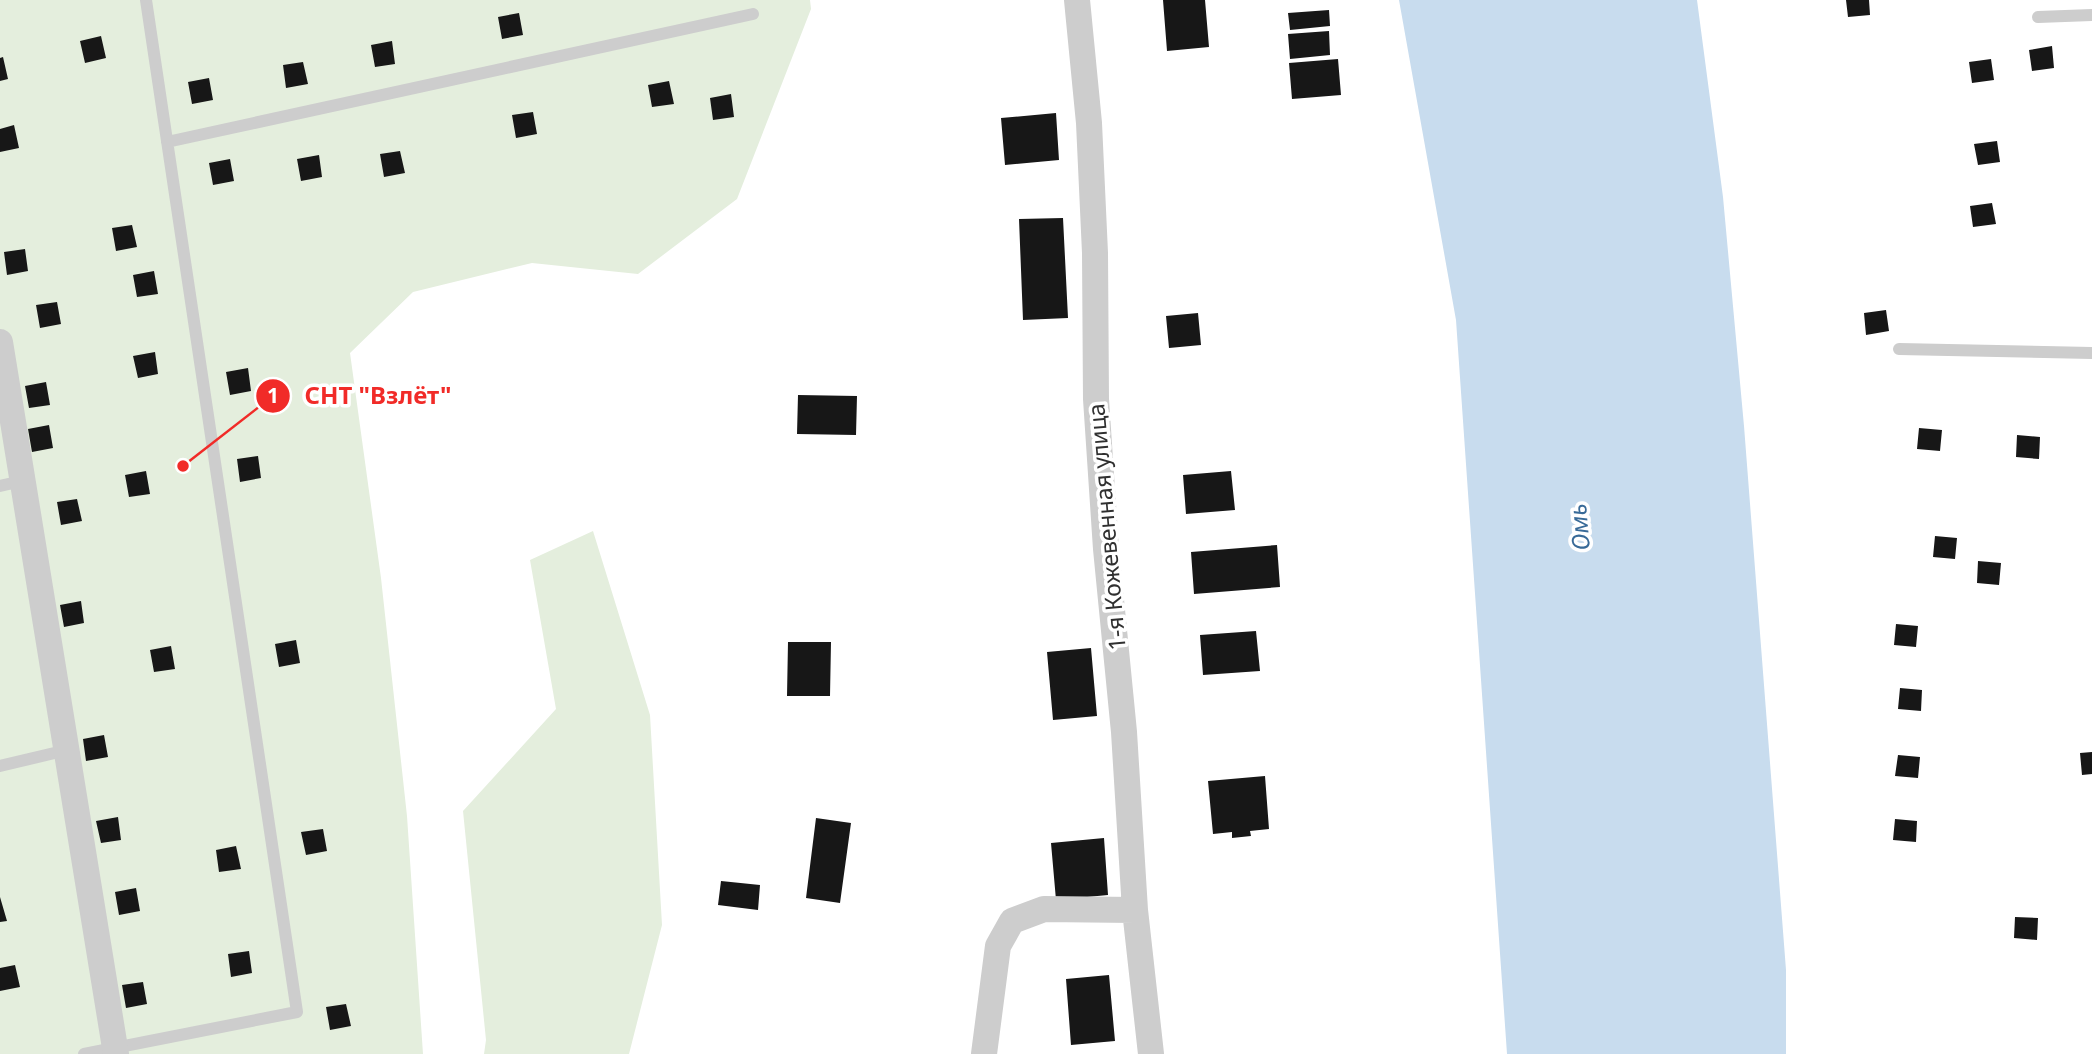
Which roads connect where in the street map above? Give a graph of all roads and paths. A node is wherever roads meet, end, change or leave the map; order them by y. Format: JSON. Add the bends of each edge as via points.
{"nodes":[{"id":1,"x":146,"y":0,"type":"edge"},
{"id":2,"x":1077,"y":0,"type":"edge"},
{"id":3,"x":753,"y":14,"type":"dead end"},
{"id":4,"x":2092,"y":15,"type":"edge"},
{"id":5,"x":2038,"y":17,"type":"dead end"},
{"id":6,"x":167,"y":142,"type":"junction"},
{"id":7,"x":0,"y":342,"type":"edge"},
{"id":8,"x":1899,"y":349,"type":"dead end"},
{"id":9,"x":2092,"y":353,"type":"edge"},
{"id":10,"x":11,"y":483,"type":"edge"},
{"id":11,"x":66,"y":750,"type":"junction"},
{"id":12,"x":0,"y":766,"type":"edge"},
{"id":13,"x":1135,"y":911,"type":"junction"},
{"id":14,"x":115,"y":1051,"type":"edge"},
{"id":15,"x":85,"y":1054,"type":"edge"},
{"id":16,"x":984,"y":1054,"type":"edge"},
{"id":17,"x":1150,"y":1054,"type":"edge"}],
"edges":[{"from":1,"to":6,"type":"lane"},
{"from":2,"to":13,"type":"street","name":"1-я Кожевенная улица","via":[[1095,253],[1096,399]]},
{"from":3,"to":6,"type":"lane"},
{"from":4,"to":5,"type":"lane"},
{"from":6,"to":14,"type":"lane","via":[[297,1012]]},
{"from":7,"to":10,"type":"street"},
{"from":8,"to":9,"type":"lane"},
{"from":10,"to":11,"type":"street"},
{"from":11,"to":12,"type":"lane"},
{"from":11,"to":14,"type":"street"},
{"from":13,"to":16,"type":"street","via":[[1044,909],[1012,921],[998,946]]},
{"from":13,"to":17,"type":"street","name":"1-я Кожевенная улица"},
{"from":14,"to":15,"type":"lane"}]}
